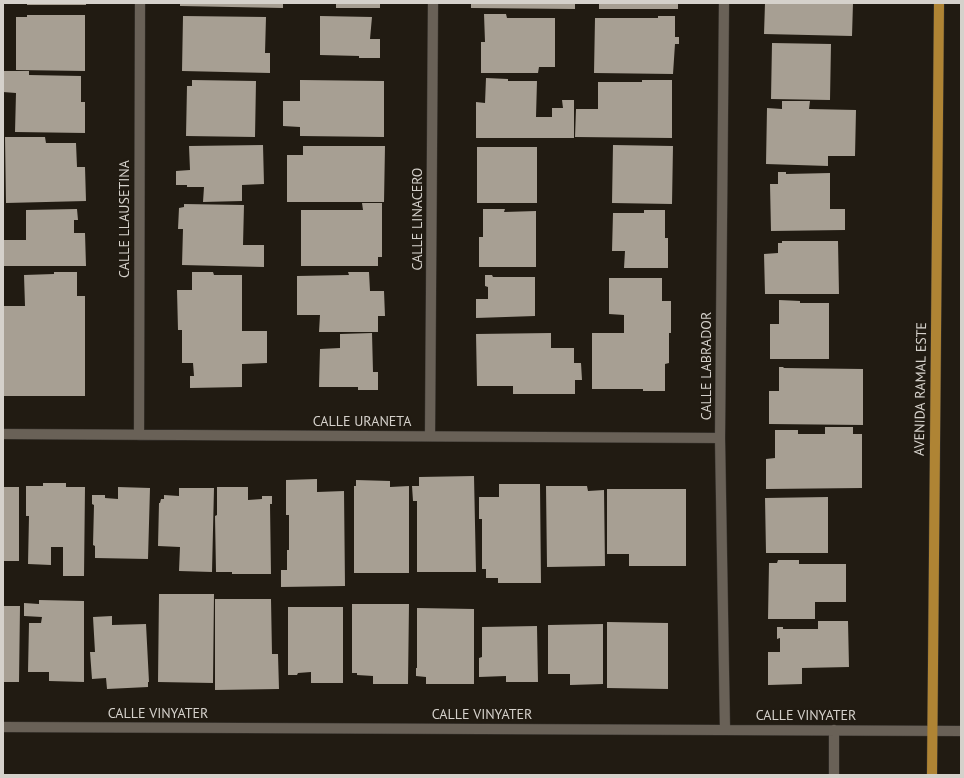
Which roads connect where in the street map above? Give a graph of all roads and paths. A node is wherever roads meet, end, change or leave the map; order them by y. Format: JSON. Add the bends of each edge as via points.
{"nodes":[{"id":1,"x":140,"y":3,"type":"edge"},
{"id":2,"x":433,"y":3,"type":"edge"},
{"id":3,"x":724,"y":3,"type":"edge"},
{"id":4,"x":939,"y":3,"type":"edge"},
{"id":5,"x":3,"y":434,"type":"edge"},
{"id":6,"x":139,"y":435,"type":"junction"},
{"id":7,"x":430,"y":436,"type":"junction"},
{"id":8,"x":720,"y":438,"type":"junction"},
{"id":9,"x":3,"y":727,"type":"edge"},
{"id":10,"x":725,"y":730,"type":"junction"},
{"id":11,"x":834,"y":730,"type":"junction"},
{"id":12,"x":931,"y":730,"type":"junction"},
{"id":13,"x":961,"y":731,"type":"edge"},
{"id":14,"x":834,"y":775,"type":"edge"},
{"id":15,"x":932,"y":775,"type":"edge"}],
"edges":[{"from":1,"to":6,"type":"street","name":"CALLE LLAUSETINA"},
{"from":2,"to":7,"type":"street","name":"CALLE LINACERO"},
{"from":3,"to":8,"type":"street","name":"CALLE LABRADOR"},
{"from":4,"to":12,"type":"main road","name":"AVENIDA RAMAL ESTE"},
{"from":5,"to":6,"type":"street","name":"CALLE URANETA"},
{"from":6,"to":7,"type":"street","name":"CALLE URANETA"},
{"from":7,"to":8,"type":"street","name":"CALLE URANETA"},
{"from":8,"to":10,"type":"street","name":"CALLE LABRADOR"},
{"from":9,"to":10,"type":"street","name":"CALLE VINYATER"},
{"from":10,"to":11,"type":"street","name":"CALLE VINYATER"},
{"from":11,"to":12,"type":"street","name":"CALLE VINYATER"},
{"from":11,"to":14,"type":"street"},
{"from":12,"to":13,"type":"street","name":"CALLE VINYATER"},
{"from":12,"to":15,"type":"main road","name":"AVENIDA RAMAL ESTE"}]}
